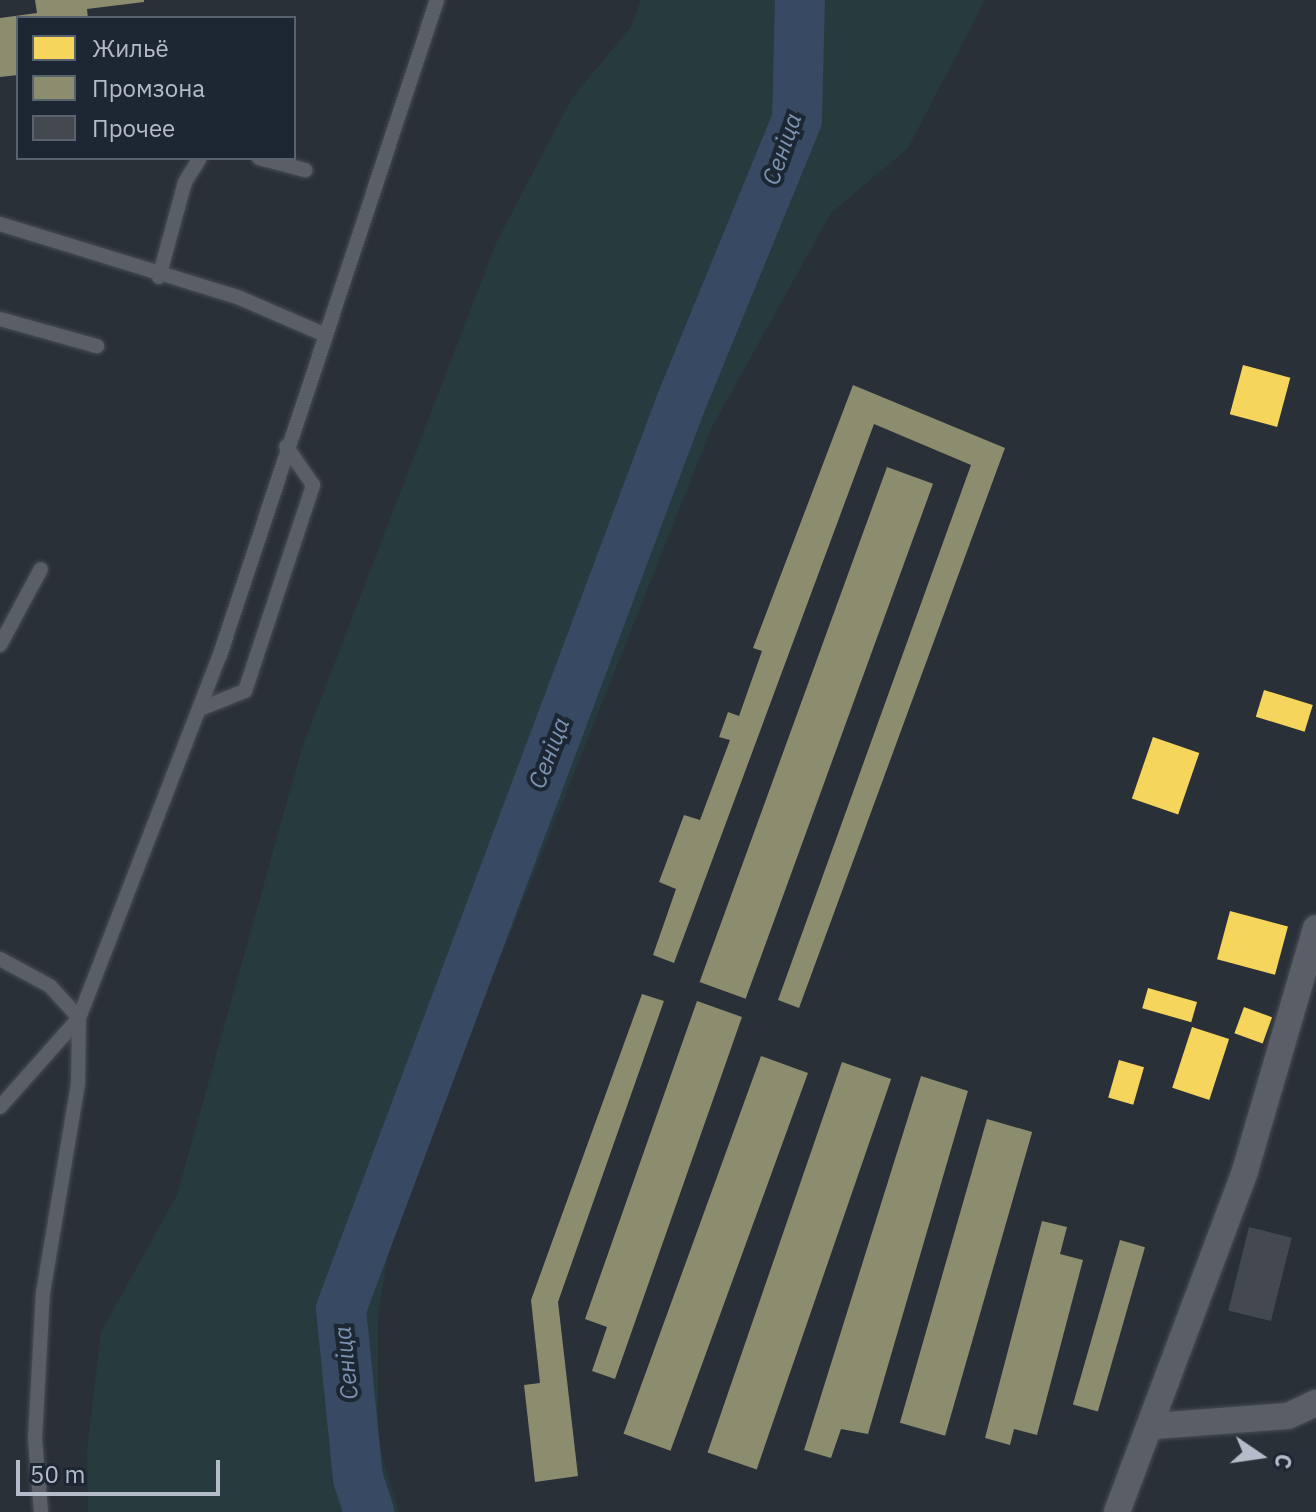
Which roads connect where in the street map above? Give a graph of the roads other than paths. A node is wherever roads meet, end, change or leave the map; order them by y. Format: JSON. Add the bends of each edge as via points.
{"nodes":[{"id":1,"x":437,"y":0,"type":"edge"},
{"id":2,"x":199,"y":160,"type":"edge"},
{"id":3,"x":267,"y":160,"type":"edge"},
{"id":4,"x":305,"y":170,"type":"dead end"},
{"id":5,"x":0,"y":224,"type":"edge"},
{"id":6,"x":159,"y":277,"type":"junction"},
{"id":7,"x":0,"y":319,"type":"edge"},
{"id":8,"x":321,"y":333,"type":"junction"},
{"id":9,"x":97,"y":346,"type":"dead end"},
{"id":10,"x":286,"y":446,"type":"junction"},
{"id":11,"x":41,"y":569,"type":"dead end"},
{"id":12,"x":0,"y":645,"type":"edge"},
{"id":13,"x":200,"y":709,"type":"junction"},
{"id":14,"x":1316,"y":928,"type":"edge"},
{"id":15,"x":0,"y":959,"type":"edge"},
{"id":16,"x":79,"y":1018,"type":"junction"},
{"id":17,"x":0,"y":1107,"type":"edge"},
{"id":18,"x":1316,"y":1403,"type":"edge"},
{"id":19,"x":1154,"y":1426,"type":"junction"},
{"id":20,"x":41,"y":1512,"type":"edge"},
{"id":21,"x":1117,"y":1512,"type":"edge"}],
"edges":[{"from":1,"to":8,"type":"lane"},
{"from":2,"to":6,"type":"lane","via":[[185,182]]},
{"from":3,"to":4,"type":"lane"},
{"from":5,"to":6,"type":"lane"},
{"from":6,"to":8,"type":"lane","via":[[240,298]]},
{"from":7,"to":9,"type":"lane"},
{"from":8,"to":10,"type":"lane"},
{"from":10,"to":13,"type":"lane"},
{"from":10,"to":13,"type":"lane","via":[[313,485],[309,499],[245,691]]},
{"from":11,"to":12,"type":"lane"},
{"from":13,"to":16,"type":"lane"},
{"from":14,"to":19,"type":"street","via":[[1245,1171]]},
{"from":15,"to":16,"type":"lane","via":[[50,986]]},
{"from":16,"to":17,"type":"lane"},
{"from":16,"to":20,"type":"lane","via":[[78,1084],[43,1293],[35,1439]]},
{"from":18,"to":19,"type":"street","via":[[1274,1418]]},
{"from":19,"to":21,"type":"street"}]}
